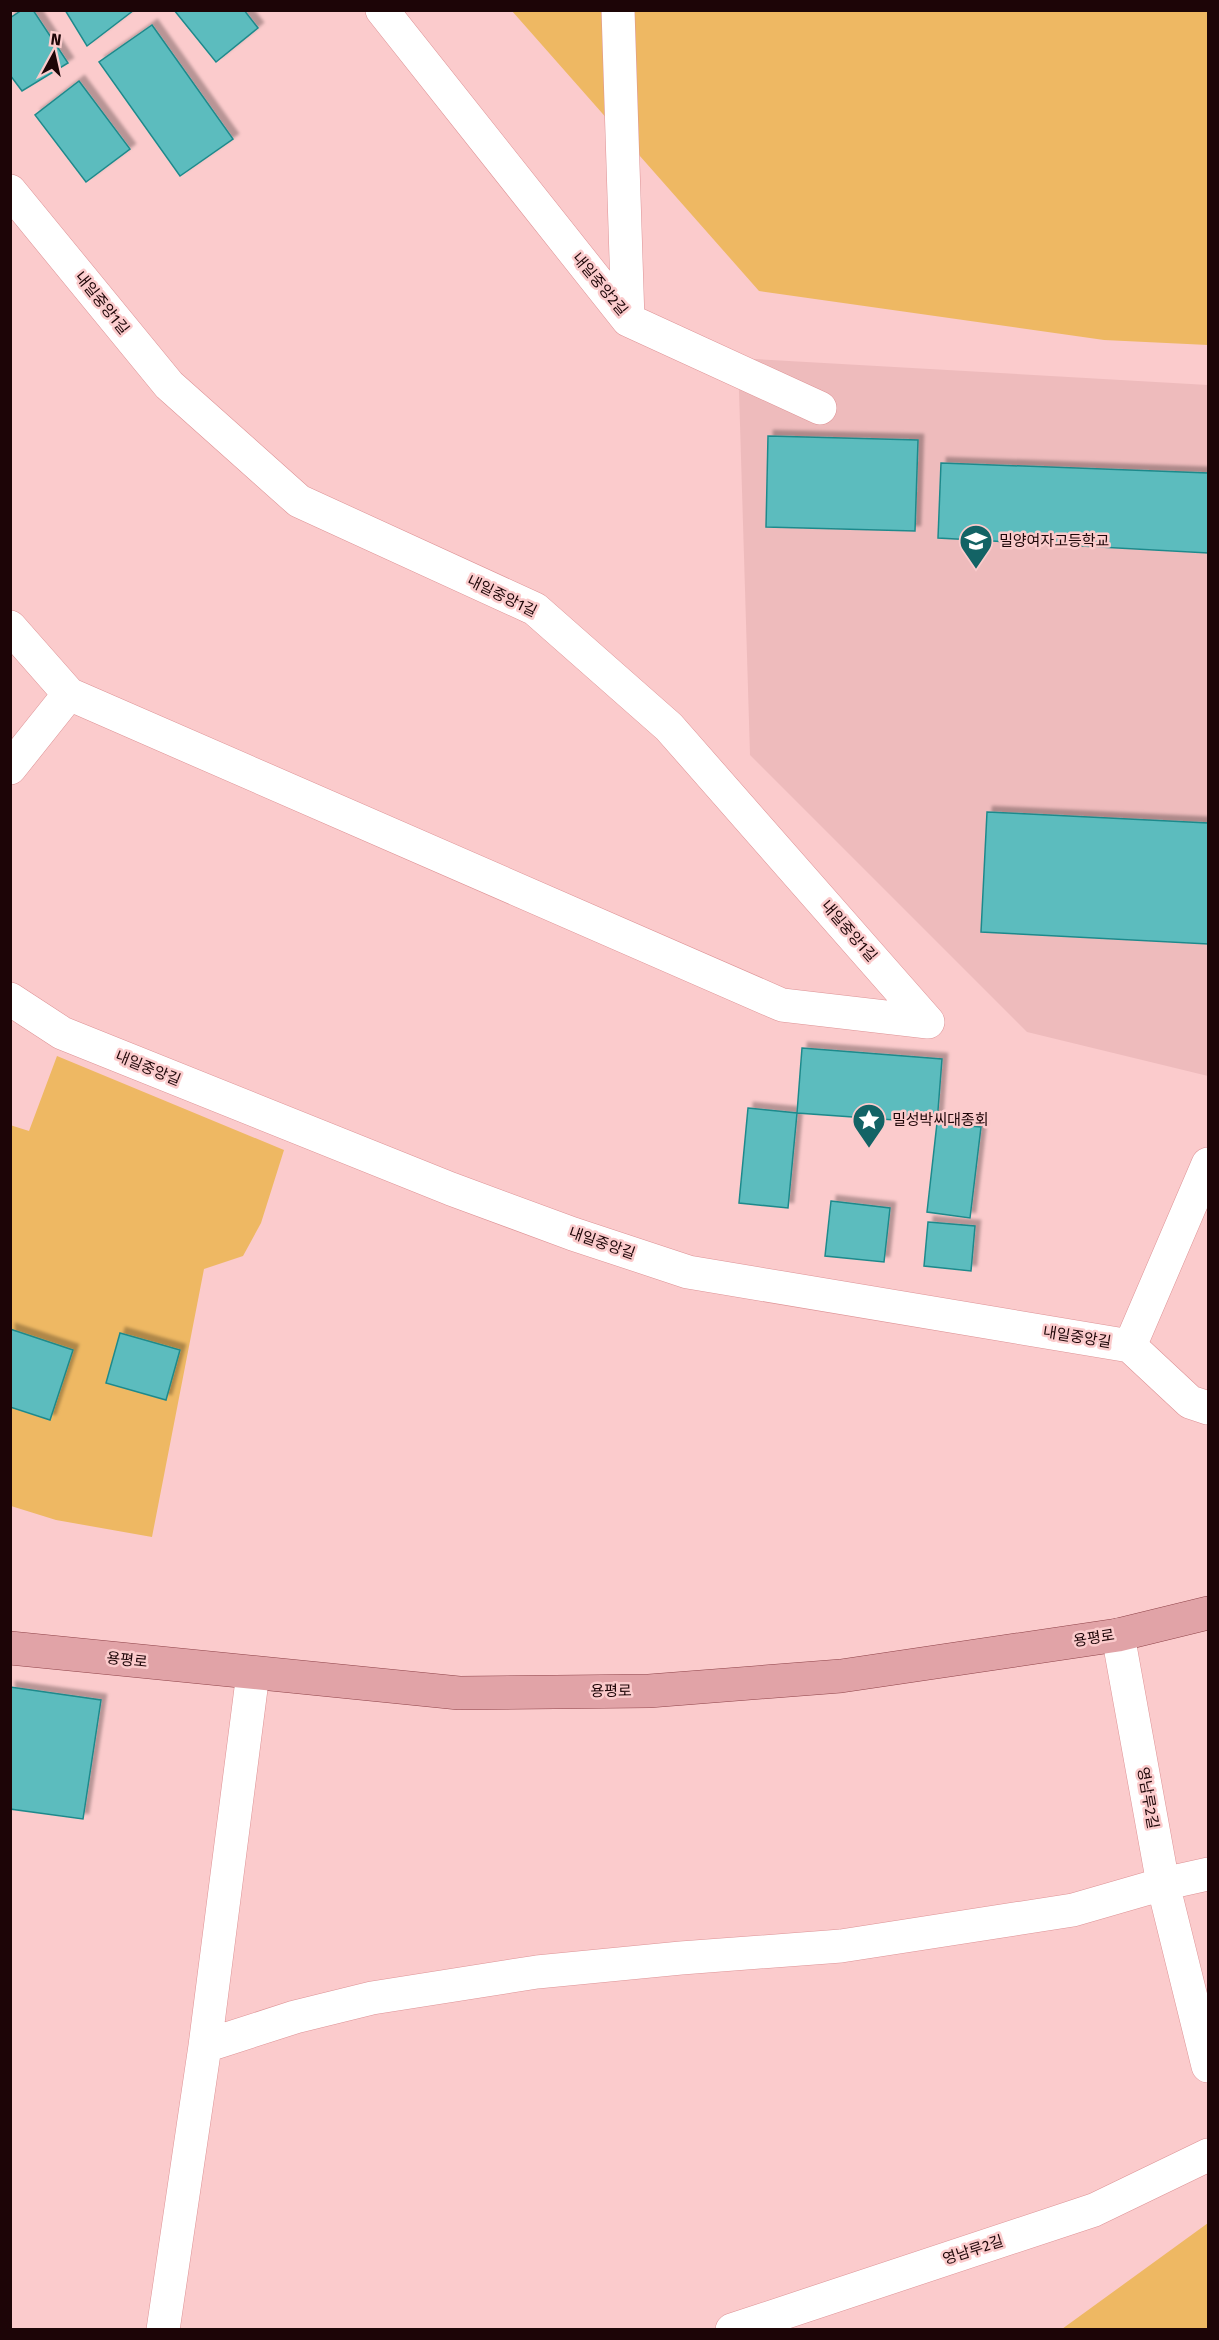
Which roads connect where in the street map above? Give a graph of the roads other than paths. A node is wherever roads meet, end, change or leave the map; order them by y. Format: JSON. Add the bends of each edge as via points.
{"nodes":[{"id":1,"x":382,"y":10,"type":"edge"},
{"id":2,"x":618,"y":10,"type":"edge"},
{"id":3,"x":10,"y":191,"type":"edge"},
{"id":4,"x":628,"y":320,"type":"junction"},
{"id":5,"x":820,"y":408,"type":"dead end"},
{"id":6,"x":10,"y":627,"type":"edge"},
{"id":7,"x":69,"y":694,"type":"junction"},
{"id":8,"x":10,"y":768,"type":"edge"},
{"id":9,"x":10,"y":999,"type":"edge"},
{"id":10,"x":1209,"y":1164,"type":"edge"},
{"id":11,"x":1130,"y":1346,"type":"junction"},
{"id":12,"x":1209,"y":1408,"type":"edge"},
{"id":13,"x":1209,"y":1613,"type":"edge"},
{"id":14,"x":1118,"y":1635,"type":"junction"},
{"id":15,"x":10,"y":1648,"type":"edge"},
{"id":16,"x":253,"y":1673,"type":"junction"},
{"id":17,"x":1209,"y":1874,"type":"edge"},
{"id":18,"x":1163,"y":1884,"type":"junction"},
{"id":19,"x":205,"y":2046,"type":"junction"},
{"id":20,"x":1209,"y":2066,"type":"edge"},
{"id":21,"x":1209,"y":2155,"type":"edge"},
{"id":22,"x":163,"y":2330,"type":"edge"},
{"id":23,"x":732,"y":2330,"type":"edge"}],
"edges":[{"from":1,"to":4,"type":"street","name":"내일중앙2길"},
{"from":2,"to":4,"type":"street","name":"내일중앙2길"},
{"from":3,"to":7,"type":"street","name":"내일중앙1길","via":[[169,385],[299,501],[535,609],[669,726],[928,1022],[782,1005]]},
{"from":4,"to":5,"type":"street"},
{"from":6,"to":7,"type":"street","name":"내일중앙1길"},
{"from":7,"to":8,"type":"street"},
{"from":9,"to":11,"type":"street","name":"내일중앙길","via":[[73,1038],[451,1189],[688,1272]]},
{"from":10,"to":11,"type":"street"},
{"from":11,"to":12,"type":"street","name":"내일중앙길","via":[[1191,1402]]},
{"from":13,"to":14,"type":"main road","name":"용평로"},
{"from":14,"to":16,"type":"main road","name":"용평로","via":[[841,1676],[649,1690],[459,1693]]},
{"from":14,"to":18,"type":"street","name":"영남루2길"},
{"from":15,"to":16,"type":"main road","name":"용평로"},
{"from":16,"to":19,"type":"street"},
{"from":17,"to":18,"type":"street"},
{"from":18,"to":19,"type":"street","via":[[1073,1910],[841,1946],[537,1972],[372,1998],[295,2017]]},
{"from":18,"to":20,"type":"street","name":"영남루2길"},
{"from":19,"to":22,"type":"street"},
{"from":21,"to":23,"type":"street","name":"영남루2길","via":[[1094,2210]]}]}
